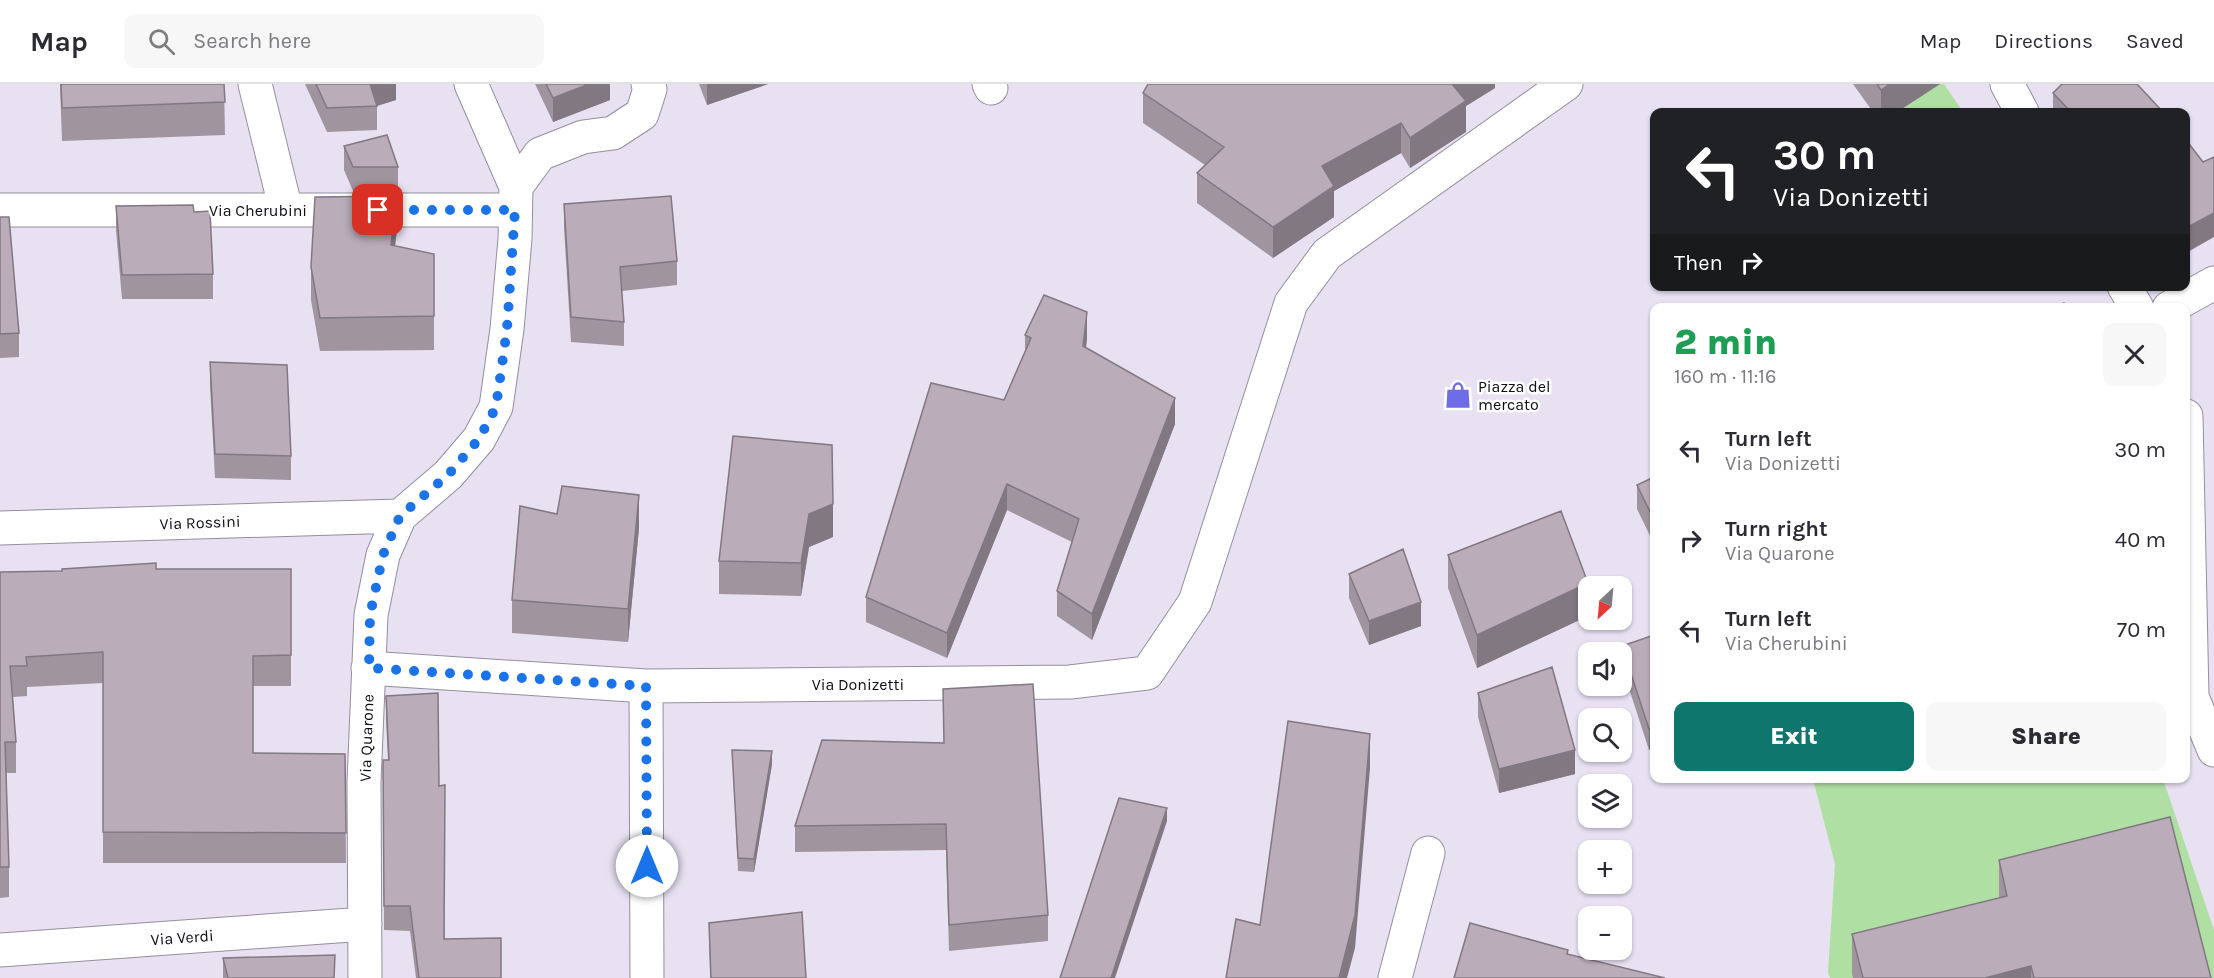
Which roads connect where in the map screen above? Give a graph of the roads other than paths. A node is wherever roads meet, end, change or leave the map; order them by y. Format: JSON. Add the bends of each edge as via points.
{"nodes":[{"id":1,"x":255,"y":84,"type":"edge"},
{"id":2,"x":471,"y":84,"type":"edge"},
{"id":3,"x":648,"y":84,"type":"edge"},
{"id":4,"x":1566,"y":84,"type":"edge"},
{"id":5,"x":2007,"y":84,"type":"edge"},
{"id":6,"x":2020,"y":108,"type":"edge"},
{"id":7,"x":516,"y":198,"type":"junction"},
{"id":8,"x":0,"y":210,"type":"edge"},
{"id":9,"x":286,"y":210,"type":"junction"},
{"id":10,"x":2214,"y":284,"type":"edge"},
{"id":11,"x":2178,"y":303,"type":"edge"},
{"id":12,"x":400,"y":516,"type":"junction"},
{"id":13,"x":0,"y":528,"type":"edge"},
{"id":14,"x":2190,"y":610,"type":"edge"},
{"id":15,"x":369,"y":668,"type":"junction"},
{"id":16,"x":646,"y":686,"type":"junction"},
{"id":17,"x":2214,"y":750,"type":"edge"},
{"id":18,"x":1428,"y":853,"type":"dead end"},
{"id":19,"x":365,"y":924,"type":"junction"},
{"id":20,"x":0,"y":950,"type":"edge"},
{"id":21,"x":365,"y":978,"type":"edge"},
{"id":22,"x":647,"y":978,"type":"edge"},
{"id":23,"x":1395,"y":978,"type":"edge"}],
"edges":[{"from":1,"to":9,"type":"street"},
{"from":2,"to":7,"type":"street","name":"Via Quarone"},
{"from":3,"to":7,"type":"street","via":[[642,114],[613,133],[583,137],[540,154]]},
{"from":4,"to":16,"type":"street","name":"Via Donizetti","via":[[1327,254],[1291,303],[1195,602],[1147,673],[1070,682]]},
{"from":5,"to":6,"type":"street"},
{"from":7,"to":9,"type":"street","name":"Via Cherubini"},
{"from":7,"to":12,"type":"street","name":"Via Quarone","via":[[507,329],[496,407],[479,439],[448,475]]},
{"from":8,"to":9,"type":"street","name":"Via Cherubini"},
{"from":10,"to":11,"type":"street"},
{"from":12,"to":13,"type":"street","name":"Via Rossini"},
{"from":12,"to":15,"type":"street","name":"Via Quarone","via":[[383,555],[370,615]]},
{"from":14,"to":17,"type":"street","via":[[2192,697]]},
{"from":15,"to":16,"type":"street","name":"Via Donizetti"},
{"from":15,"to":19,"type":"street","name":"Via Quarone","via":[[364,783]]},
{"from":16,"to":22,"type":"street"},
{"from":18,"to":23,"type":"street"},
{"from":19,"to":20,"type":"street","name":"Via Verdi"},
{"from":19,"to":21,"type":"street","name":"Via Quarone"}]}
